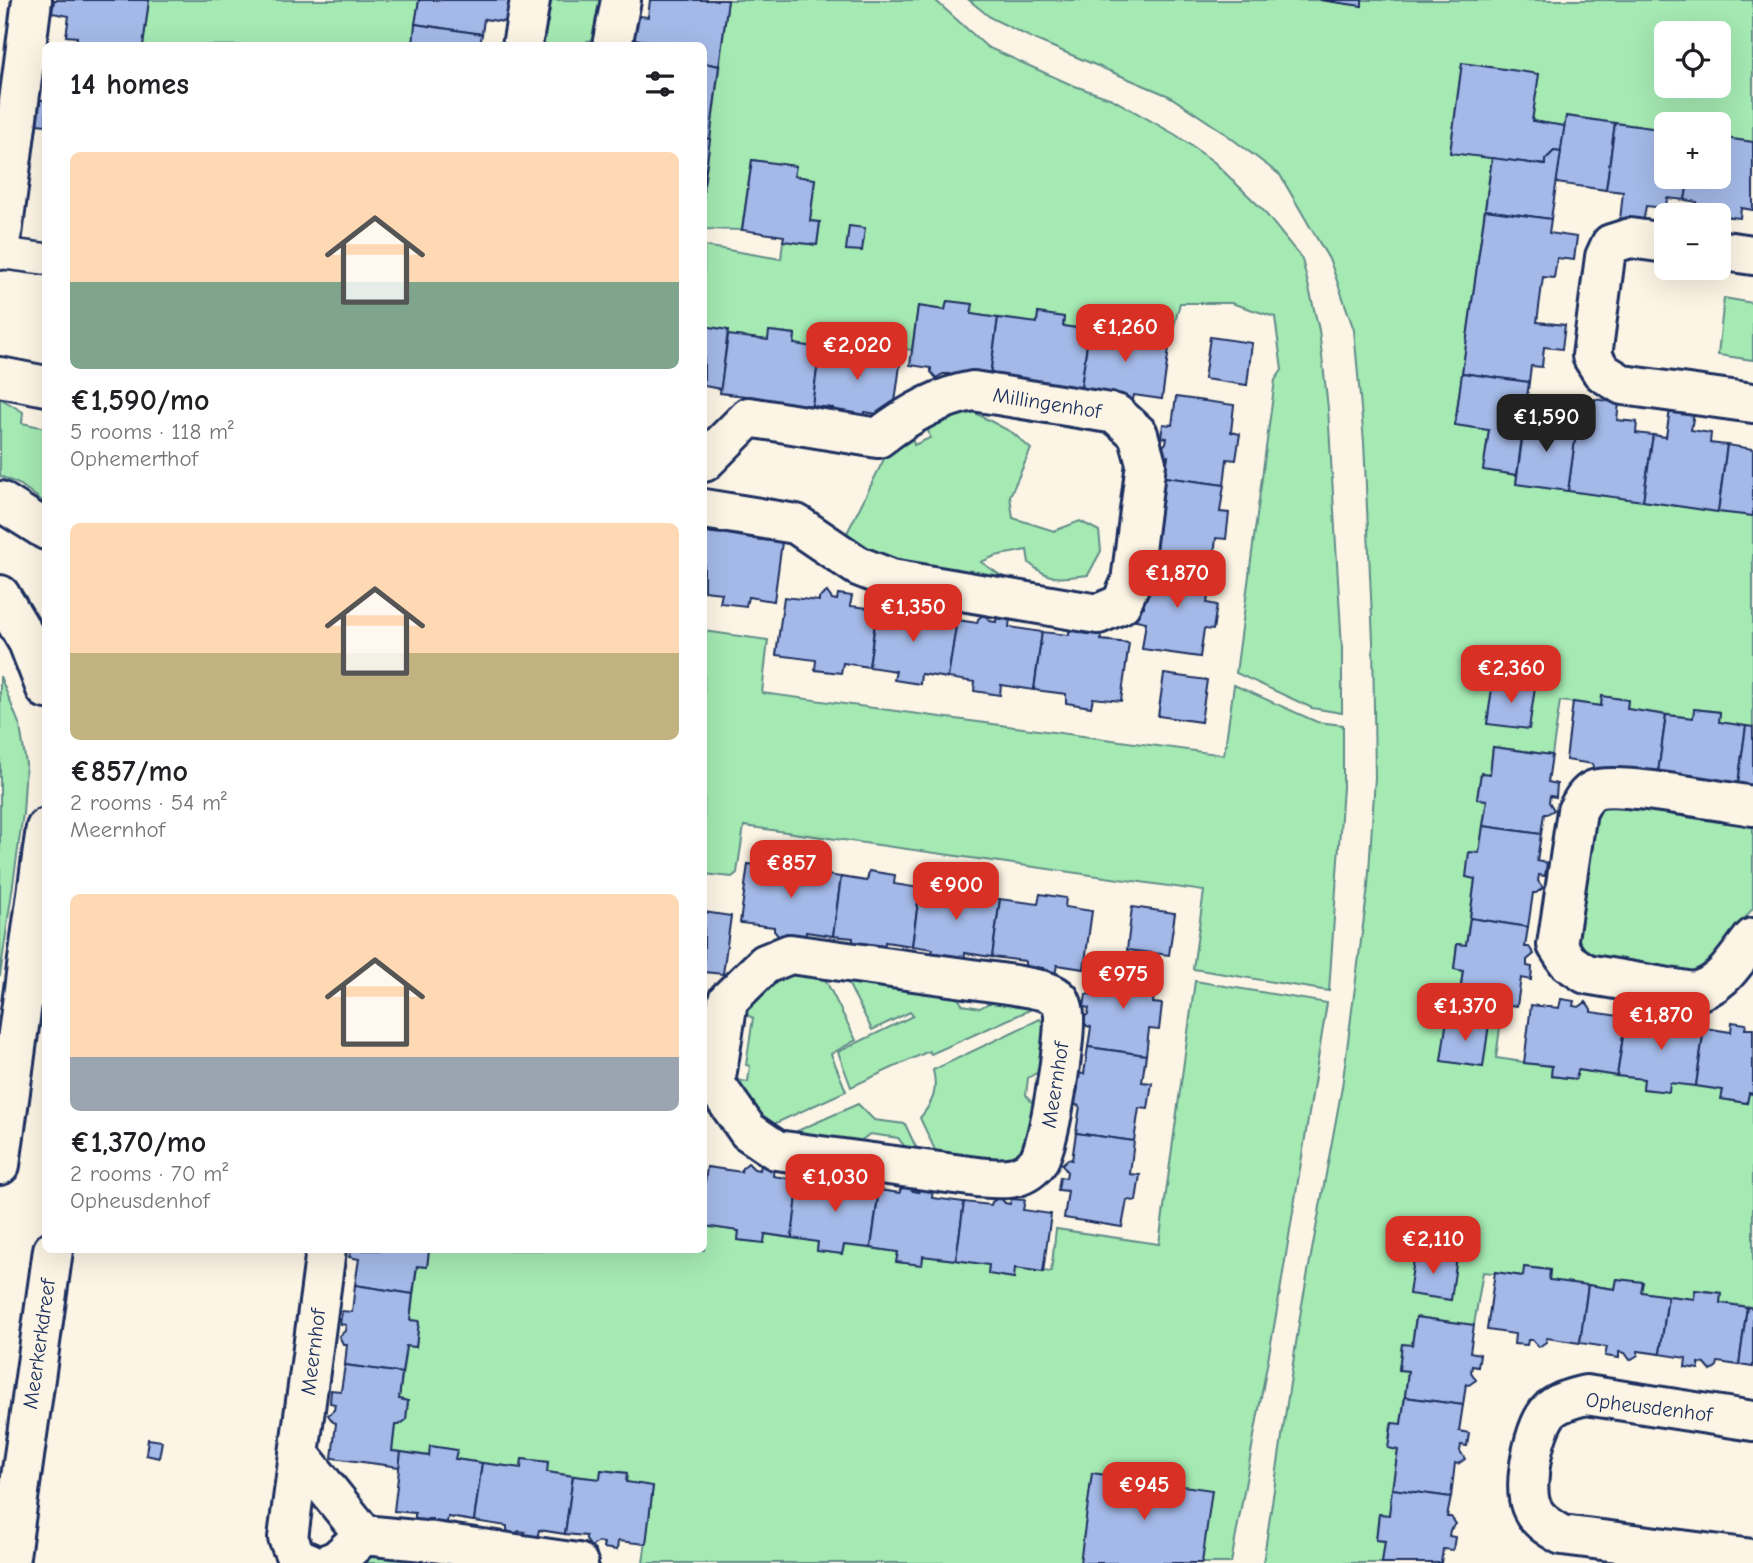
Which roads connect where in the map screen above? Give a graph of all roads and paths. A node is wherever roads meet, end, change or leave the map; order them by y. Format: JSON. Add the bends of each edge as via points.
{"nodes":[{"id":1,"x":32,"y":0,"type":"edge"},
{"id":2,"x":530,"y":0,"type":"edge"},
{"id":3,"x":621,"y":0,"type":"edge"},
{"id":4,"x":523,"y":42,"type":"edge"},
{"id":5,"x":613,"y":42,"type":"edge"},
{"id":6,"x":1654,"y":241,"type":"edge"},
{"id":7,"x":0,"y":252,"type":"edge"},
{"id":8,"x":1731,"y":252,"type":"edge"},
{"id":9,"x":1753,"y":255,"type":"edge"},
{"id":10,"x":42,"y":258,"type":"edge"},
{"id":11,"x":0,"y":377,"type":"edge"},
{"id":12,"x":42,"y":385,"type":"edge"},
{"id":13,"x":1753,"y":403,"type":"edge"},
{"id":14,"x":707,"y":459,"type":"edge"},
{"id":15,"x":0,"y":501,"type":"edge"},
{"id":16,"x":707,"y":509,"type":"edge"},
{"id":17,"x":42,"y":527,"type":"edge"},
{"id":18,"x":0,"y":595,"type":"edge"},
{"id":19,"x":42,"y":678,"type":"edge"},
{"id":20,"x":1753,"y":806,"type":"edge"},
{"id":21,"x":42,"y":887,"type":"edge"},
{"id":22,"x":1753,"y":938,"type":"edge"},
{"id":23,"x":36,"y":976,"type":"edge"},
{"id":24,"x":716,"y":999,"type":"edge"},
{"id":25,"x":709,"y":1083,"type":"edge"},
{"id":26,"x":0,"y":1165,"type":"edge"},
{"id":27,"x":52,"y":1253,"type":"edge"},
{"id":28,"x":326,"y":1253,"type":"edge"},
{"id":29,"x":1753,"y":1421,"type":"edge"},
{"id":30,"x":299,"y":1454,"type":"junction"},
{"id":31,"x":364,"y":1535,"type":"junction"},
{"id":32,"x":1753,"y":1559,"type":"edge"},
{"id":33,"x":9,"y":1563,"type":"edge"},
{"id":34,"x":310,"y":1563,"type":"edge"},
{"id":35,"x":328,"y":1563,"type":"edge"},
{"id":36,"x":578,"y":1563,"type":"edge"}],
"edges":[{"from":1,"to":7,"type":"street"},
{"from":2,"to":4,"type":"street"},
{"from":3,"to":5,"type":"street"},
{"from":6,"to":13,"type":"street","via":[[1630,238],[1611,244],[1605,257],[1592,356],[1602,372],[1622,385]]},
{"from":7,"to":10,"type":"street"},
{"from":8,"to":9,"type":"street"},
{"from":11,"to":12,"type":"street"},
{"from":14,"to":16,"type":"street","name":"Millingenhof","via":[[749,417],[878,438],[951,395],[973,391],[1116,414],[1138,434],[1146,463],[1131,582],[1121,604],[1098,614],[891,579],[858,566],[796,524]]},
{"from":15,"to":17,"type":"street"},
{"from":18,"to":19,"type":"street","via":[[28,642]]},
{"from":20,"to":22,"type":"street","via":[[1619,787],[1594,790],[1577,811],[1557,944],[1568,962],[1586,974],[1693,992],[1720,979]]},
{"from":21,"to":23,"type":"street"},
{"from":23,"to":26,"type":"street"},
{"from":24,"to":25,"type":"street","name":"Meernhof"},
{"from":24,"to":25,"type":"street","name":"Meernhof","via":[[765,964],[790,954],[1015,985],[1048,992],[1059,999],[1065,1012],[1049,1128],[1039,1161],[1008,1180],[776,1150],[748,1131]]},
{"from":27,"to":33,"type":"street","name":"Meerkerkdreef"},
{"from":28,"to":30,"type":"street","name":"Meernhof"},
{"from":29,"to":32,"type":"street","name":"Opheusdenhof","via":[[1586,1395],[1569,1399],[1539,1423],[1527,1486],[1532,1507],[1543,1524],[1562,1535]]},
{"from":30,"to":31,"type":"street"},
{"from":30,"to":34,"type":"street","name":"Meernhof","via":[[288,1538],[296,1557]]},
{"from":31,"to":35,"type":"street"},
{"from":31,"to":36,"type":"street"}]}
